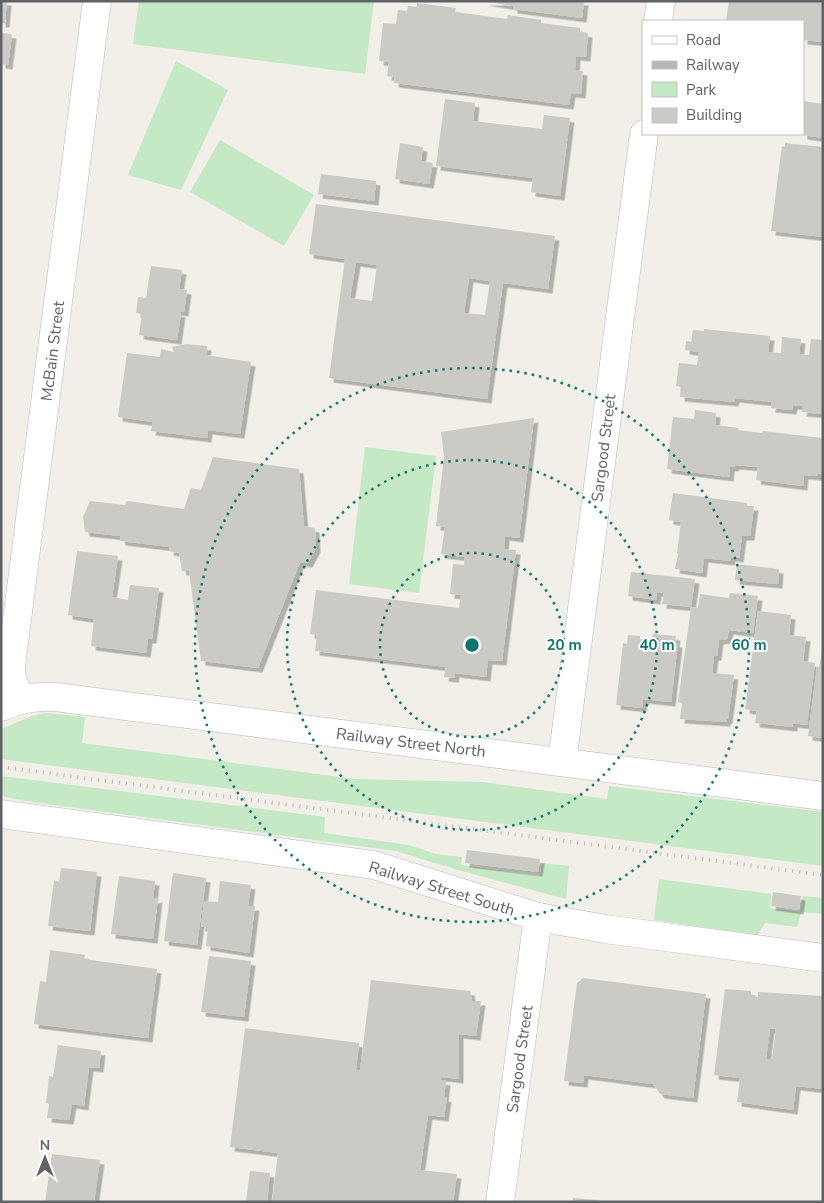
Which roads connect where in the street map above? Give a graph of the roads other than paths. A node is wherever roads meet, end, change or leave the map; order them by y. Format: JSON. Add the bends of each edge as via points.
{"nodes":[{"id":1,"x":96,"y":1,"type":"edge"},
{"id":2,"x":661,"y":1,"type":"edge"},
{"id":3,"x":658,"y":20,"type":"edge"},
{"id":4,"x":644,"y":135,"type":"edge"},
{"id":5,"x":11,"y":703,"type":"edge"},
{"id":6,"x":562,"y":762,"type":"junction"},
{"id":7,"x":823,"y":796,"type":"edge"},
{"id":8,"x":1,"y":814,"type":"edge"},
{"id":9,"x":538,"y":917,"type":"junction"},
{"id":10,"x":823,"y":958,"type":"edge"},
{"id":11,"x":500,"y":1202,"type":"edge"}],
"edges":[{"from":1,"to":5,"type":"street","name":"McBain Street","via":[[12,666]]},
{"from":2,"to":3,"type":"street"},
{"from":4,"to":6,"type":"street","name":"Sargood Street"},
{"from":5,"to":6,"type":"street","name":"Railway Street North","via":[[37,696],[56,696]]},
{"from":6,"to":7,"type":"street","name":"Railway Street North"},
{"from":8,"to":9,"type":"street","name":"Railway Street South","via":[[374,865]]},
{"from":9,"to":10,"type":"street","name":"Railway Street South"},
{"from":9,"to":11,"type":"street","name":"Sargood Street"}]}
